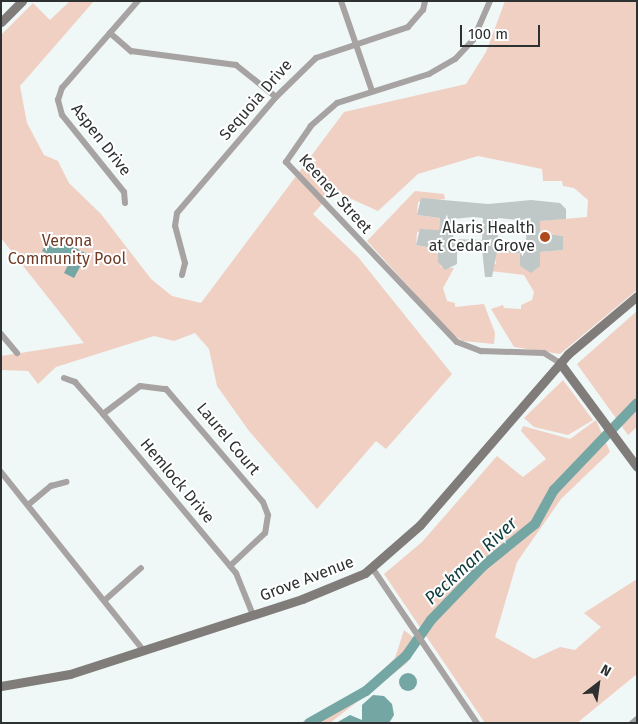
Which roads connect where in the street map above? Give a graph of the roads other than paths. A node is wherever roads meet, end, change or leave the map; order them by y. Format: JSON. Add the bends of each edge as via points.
{"nodes":[{"id":1,"x":22,"y":1,"type":"edge"},
{"id":2,"x":138,"y":1,"type":"edge"},
{"id":3,"x":341,"y":1,"type":"edge"},
{"id":4,"x":425,"y":1,"type":"edge"},
{"id":5,"x":490,"y":1,"type":"edge"},
{"id":6,"x":1,"y":22,"type":"edge"},
{"id":7,"x":110,"y":33,"type":"junction"},
{"id":8,"x":356,"y":44,"type":"junction"},
{"id":9,"x":372,"y":91,"type":"junction"},
{"id":10,"x":276,"y":97,"type":"junction"},
{"id":11,"x":125,"y":203,"type":"dead end"},
{"id":12,"x":182,"y":275,"type":"dead end"},
{"id":13,"x":637,"y":296,"type":"edge"},
{"id":14,"x":1,"y":334,"type":"edge"},
{"id":15,"x":17,"y":353,"type":"dead end"},
{"id":16,"x":560,"y":363,"type":"junction"},
{"id":17,"x":64,"y":378,"type":"dead end"},
{"id":18,"x":103,"y":414,"type":"junction"},
{"id":19,"x":637,"y":467,"type":"edge"},
{"id":20,"x":1,"y":472,"type":"edge"},
{"id":21,"x":66,"y":482,"type":"dead end"},
{"id":22,"x":28,"y":505,"type":"junction"},
{"id":23,"x":230,"y":566,"type":"junction"},
{"id":24,"x":141,"y":568,"type":"dead end"},
{"id":25,"x":373,"y":569,"type":"junction"},
{"id":26,"x":105,"y":600,"type":"junction"},
{"id":27,"x":253,"y":615,"type":"junction"},
{"id":28,"x":143,"y":650,"type":"junction"},
{"id":29,"x":1,"y":686,"type":"edge"},
{"id":30,"x":637,"y":719,"type":"edge"},
{"id":31,"x":477,"y":723,"type":"edge"},
{"id":32,"x":632,"y":723,"type":"edge"}],
"edges":[{"from":1,"to":6,"type":"street"},
{"from":2,"to":7,"type":"street","name":"Aspen Drive"},
{"from":3,"to":8,"type":"street"},
{"from":4,"to":8,"type":"street","name":"Sequoia Drive","via":[[423,10],[408,27]]},
{"from":5,"to":9,"type":"street","name":"Keeney Street","via":[[473,40],[455,59],[429,74]]},
{"from":7,"to":10,"type":"street","via":[[131,51],[236,65]]},
{"from":7,"to":11,"type":"street","name":"Aspen Drive","via":[[62,88],[58,104],[62,115],[124,192]]},
{"from":8,"to":9,"type":"street"},
{"from":8,"to":10,"type":"street","name":"Sequoia Drive","via":[[311,61]]},
{"from":9,"to":16,"type":"street","name":"Keeney Street","via":[[337,102],[311,126],[286,162],[457,342],[481,351],[544,353]]},
{"from":10,"to":12,"type":"street","name":"Sequoia Drive","via":[[179,210],[175,226],[185,263]]},
{"from":13,"to":16,"type":"street","name":"Grove Avenue"},
{"from":14,"to":15,"type":"street"},
{"from":16,"to":19,"type":"street"},
{"from":16,"to":25,"type":"street","name":"Grove Avenue","via":[[420,525]]},
{"from":17,"to":18,"type":"street","name":"Hemlock Drive","via":[[75,382]]},
{"from":18,"to":23,"type":"street","name":"Hemlock Drive"},
{"from":18,"to":23,"type":"street","name":"Laurel Court","via":[[140,386],[166,389],[263,502],[268,515],[265,533]]},
{"from":20,"to":22,"type":"street"},
{"from":21,"to":22,"type":"street","via":[[52,486]]},
{"from":22,"to":26,"type":"street"},
{"from":23,"to":27,"type":"street","name":"Hemlock Drive","via":[[242,582]]},
{"from":24,"to":26,"type":"street"},
{"from":25,"to":27,"type":"street","name":"Grove Avenue"},
{"from":25,"to":31,"type":"street"},
{"from":26,"to":28,"type":"street"},
{"from":27,"to":28,"type":"street","name":"Grove Avenue"},
{"from":28,"to":29,"type":"street","name":"Grove Avenue","via":[[70,674]]},
{"from":30,"to":32,"type":"street"}]}
